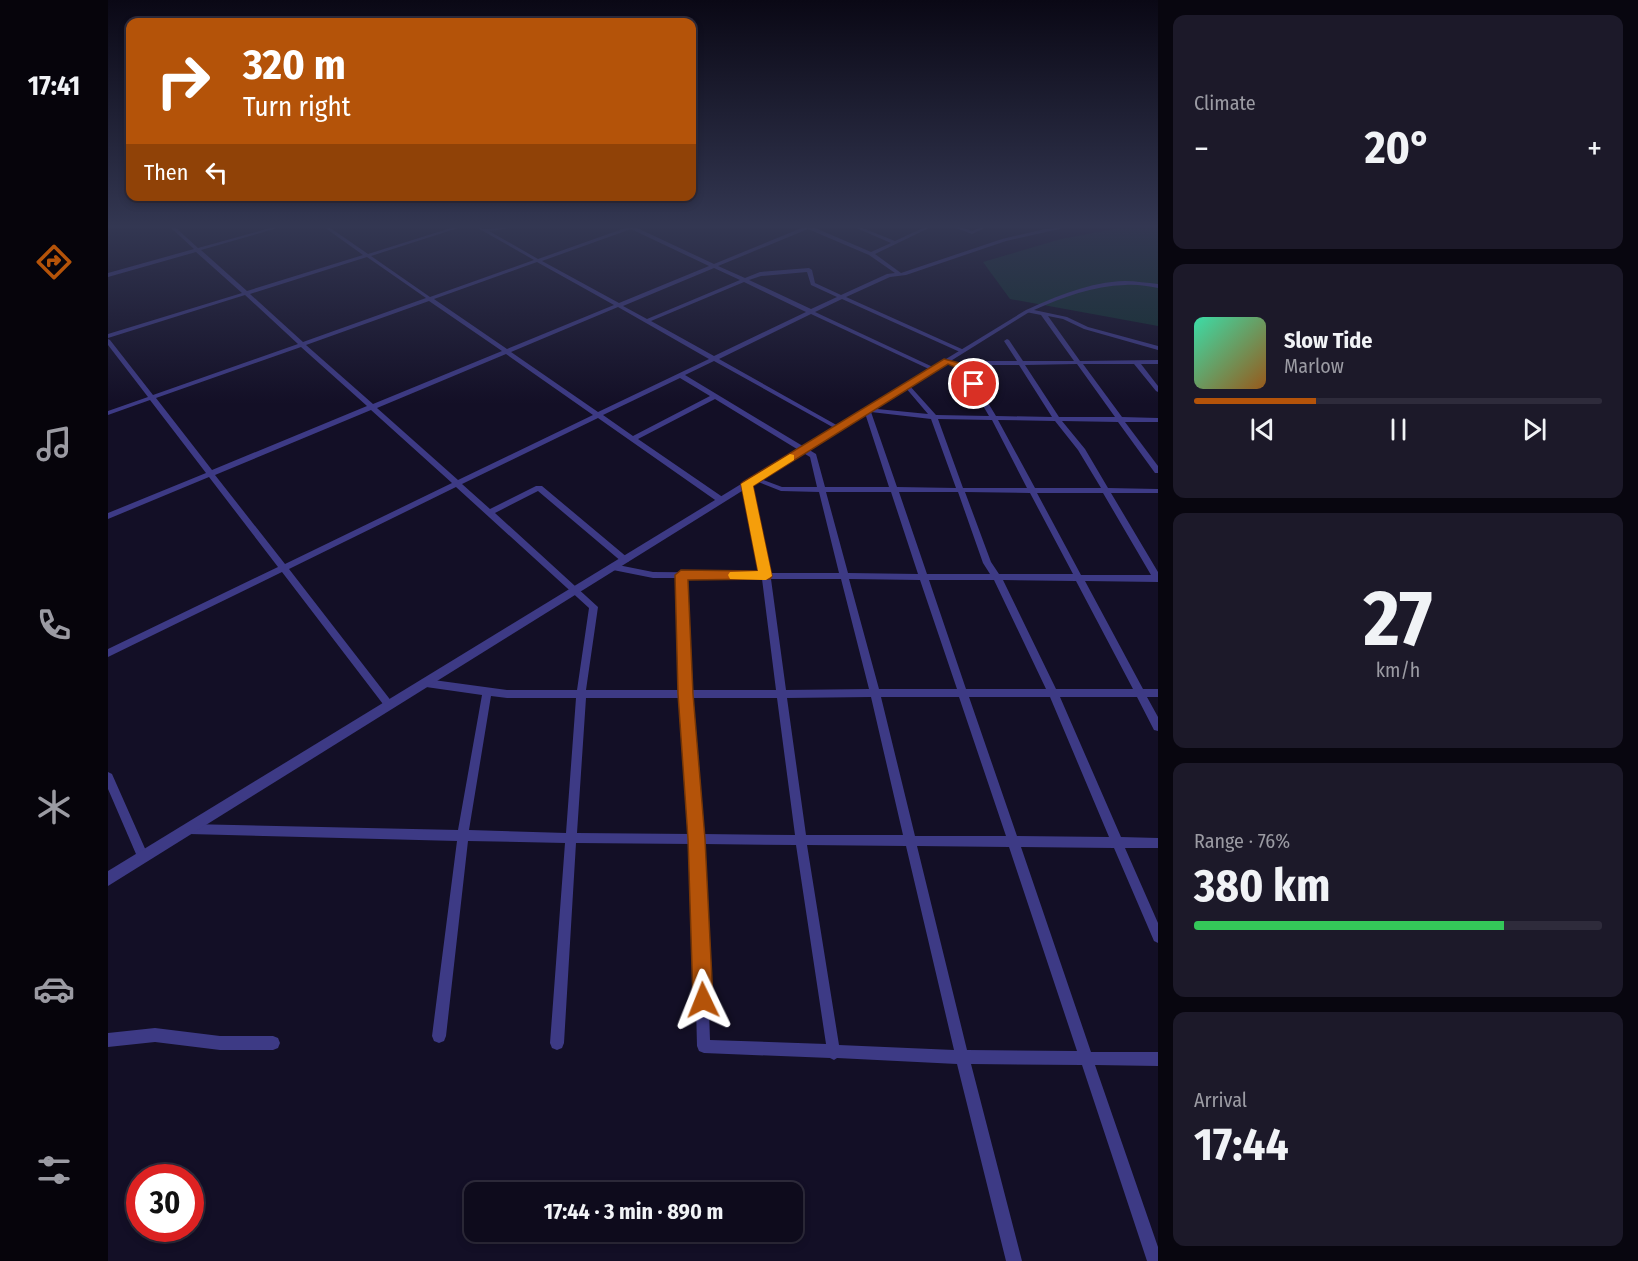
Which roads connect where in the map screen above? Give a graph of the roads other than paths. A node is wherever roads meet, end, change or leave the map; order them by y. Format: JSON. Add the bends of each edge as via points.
{"nodes":[{"id":1,"x":238,"y":286,"type":"edge"},
{"id":2,"x":269,"y":286,"type":"edge"},
{"id":3,"x":412,"y":286,"type":"edge"},
{"id":4,"x":464,"y":286,"type":"edge"},
{"id":5,"x":584,"y":286,"type":"edge"},
{"id":6,"x":664,"y":286,"type":"edge"},
{"id":7,"x":729,"y":286,"type":"edge"},
{"id":8,"x":755,"y":286,"type":"edge"},
{"id":9,"x":817,"y":286,"type":"edge"},
{"id":10,"x":866,"y":286,"type":"edge"},
{"id":11,"x":1102,"y":286,"type":"edge"},
{"id":12,"x":246,"y":293,"type":"junction"},
{"id":13,"x":842,"y":297,"type":"junction"},
{"id":14,"x":430,"y":298,"type":"junction"},
{"id":15,"x":618,"y":305,"type":"junction"},
{"id":16,"x":1028,"y":310,"type":"junction"},
{"id":17,"x":810,"y":312,"type":"junction"},
{"id":18,"x":1044,"y":315,"type":"junction"},
{"id":19,"x":646,"y":321,"type":"junction"},
{"id":20,"x":108,"y":336,"type":"edge"},
{"id":21,"x":108,"y":341,"type":"edge"},
{"id":22,"x":1007,"y":341,"type":"dead end"},
{"id":23,"x":302,"y":344,"type":"junction"},
{"id":24,"x":1158,"y":348,"type":"edge"},
{"id":25,"x":506,"y":351,"type":"junction"},
{"id":26,"x":962,"y":351,"type":"junction"},
{"id":27,"x":714,"y":359,"type":"junction"},
{"id":28,"x":947,"y":361,"type":"junction"},
{"id":29,"x":1022,"y":362,"type":"junction"},
{"id":30,"x":1080,"y":362,"type":"junction"},
{"id":31,"x":1136,"y":362,"type":"junction"},
{"id":32,"x":1158,"y":362,"type":"edge"},
{"id":33,"x":963,"y":367,"type":"junction"},
{"id":34,"x":933,"y":369,"type":"junction"},
{"id":35,"x":680,"y":375,"type":"junction"},
{"id":36,"x":907,"y":386,"type":"junction"},
{"id":37,"x":1158,"y":390,"type":"edge"},
{"id":38,"x":716,"y":396,"type":"junction"},
{"id":39,"x":152,"y":397,"type":"junction"},
{"id":40,"x":373,"y":406,"type":"junction"},
{"id":41,"x":867,"y":410,"type":"junction"},
{"id":42,"x":108,"y":413,"type":"edge"},
{"id":43,"x":598,"y":415,"type":"junction"},
{"id":44,"x":934,"y":417,"type":"junction"},
{"id":45,"x":994,"y":418,"type":"junction"},
{"id":46,"x":1057,"y":419,"type":"junction"},
{"id":47,"x":1121,"y":419,"type":"junction"},
{"id":48,"x":1158,"y":420,"type":"edge"},
{"id":49,"x":838,"y":428,"type":"junction"},
{"id":50,"x":633,"y":439,"type":"junction"},
{"id":51,"x":804,"y":449,"type":"junction"},
{"id":52,"x":1158,"y":471,"type":"edge"},
{"id":53,"x":210,"y":474,"type":"junction"},
{"id":54,"x":751,"y":482,"type":"junction"},
{"id":55,"x":458,"y":483,"type":"junction"},
{"id":56,"x":822,"y":489,"type":"junction"},
{"id":57,"x":894,"y":489,"type":"junction"},
{"id":58,"x":959,"y":489,"type":"junction"},
{"id":59,"x":1030,"y":490,"type":"junction"},
{"id":60,"x":1104,"y":490,"type":"junction"},
{"id":61,"x":1158,"y":490,"type":"edge"},
{"id":62,"x":721,"y":500,"type":"junction"},
{"id":63,"x":490,"y":512,"type":"junction"},
{"id":64,"x":108,"y":516,"type":"edge"},
{"id":65,"x":625,"y":560,"type":"junction"},
{"id":66,"x":613,"y":567,"type":"junction"},
{"id":67,"x":283,"y":568,"type":"junction"},
{"id":68,"x":681,"y":575,"type":"junction"},
{"id":69,"x":766,"y":576,"type":"junction"},
{"id":70,"x":845,"y":576,"type":"junction"},
{"id":71,"x":923,"y":577,"type":"junction"},
{"id":72,"x":997,"y":577,"type":"junction"},
{"id":73,"x":1078,"y":578,"type":"junction"},
{"id":74,"x":1158,"y":578,"type":"edge"},
{"id":75,"x":577,"y":589,"type":"junction"},
{"id":76,"x":108,"y":653,"type":"edge"},
{"id":77,"x":426,"y":683,"type":"junction"},
{"id":78,"x":487,"y":692,"type":"junction"},
{"id":79,"x":875,"y":693,"type":"junction"},
{"id":80,"x":963,"y":693,"type":"junction"},
{"id":81,"x":1053,"y":693,"type":"junction"},
{"id":82,"x":1140,"y":693,"type":"junction"},
{"id":83,"x":1158,"y":693,"type":"edge"},
{"id":84,"x":580,"y":694,"type":"junction"},
{"id":85,"x":686,"y":694,"type":"junction"},
{"id":86,"x":782,"y":694,"type":"junction"},
{"id":87,"x":389,"y":705,"type":"junction"},
{"id":88,"x":1158,"y":727,"type":"edge"},
{"id":89,"x":108,"y":777,"type":"edge"},
{"id":90,"x":189,"y":829,"type":"junction"},
{"id":91,"x":463,"y":836,"type":"junction"},
{"id":92,"x":570,"y":838,"type":"junction"},
{"id":93,"x":697,"y":839,"type":"junction"},
{"id":94,"x":801,"y":840,"type":"junction"},
{"id":95,"x":910,"y":841,"type":"junction"},
{"id":96,"x":1013,"y":842,"type":"junction"},
{"id":97,"x":1118,"y":843,"type":"junction"},
{"id":98,"x":1158,"y":843,"type":"edge"},
{"id":99,"x":143,"y":857,"type":"junction"},
{"id":100,"x":108,"y":879,"type":"edge"},
{"id":101,"x":1158,"y":937,"type":"edge"},
{"id":102,"x":440,"y":1036,"type":"dead end"},
{"id":103,"x":108,"y":1041,"type":"edge"},
{"id":104,"x":273,"y":1043,"type":"dead end"},
{"id":105,"x":557,"y":1043,"type":"dead end"},
{"id":106,"x":834,"y":1053,"type":"junction"},
{"id":107,"x":962,"y":1058,"type":"junction"},
{"id":108,"x":1086,"y":1059,"type":"junction"},
{"id":109,"x":1158,"y":1059,"type":"edge"},
{"id":110,"x":1014,"y":1261,"type":"edge"},
{"id":111,"x":1155,"y":1261,"type":"edge"}],
"edges":[{"from":1,"to":12,"type":"street"},
{"from":2,"to":12,"type":"street"},
{"from":3,"to":14,"type":"street"},
{"from":4,"to":14,"type":"street"},
{"from":5,"to":15,"type":"street"},
{"from":6,"to":15,"type":"street"},
{"from":7,"to":19,"type":"street"},
{"from":8,"to":17,"type":"street"},
{"from":9,"to":13,"type":"street"},
{"from":10,"to":13,"type":"street"},
{"from":11,"to":16,"type":"street","via":[[1064,293]]},
{"from":12,"to":20,"type":"street"},
{"from":12,"to":23,"type":"street"},
{"from":13,"to":17,"type":"street"},
{"from":13,"to":26,"type":"street"},
{"from":14,"to":23,"type":"street"},
{"from":14,"to":25,"type":"street"},
{"from":15,"to":19,"type":"street"},
{"from":15,"to":25,"type":"street"},
{"from":16,"to":18,"type":"street"},
{"from":16,"to":26,"type":"street"},
{"from":17,"to":27,"type":"street"},
{"from":17,"to":34,"type":"street"},
{"from":18,"to":24,"type":"street"},
{"from":18,"to":30,"type":"street"},
{"from":19,"to":27,"type":"street"},
{"from":21,"to":39,"type":"street"},
{"from":22,"to":29,"type":"street"},
{"from":23,"to":39,"type":"street"},
{"from":23,"to":40,"type":"street"},
{"from":25,"to":40,"type":"street"},
{"from":25,"to":43,"type":"street"},
{"from":26,"to":28,"type":"street"},
{"from":27,"to":35,"type":"street"},
{"from":27,"to":49,"type":"street"},
{"from":28,"to":33,"type":"street"},
{"from":28,"to":34,"type":"street"},
{"from":29,"to":30,"type":"street"},
{"from":29,"to":33,"type":"street","via":[[972,363]]},
{"from":29,"to":46,"type":"street"},
{"from":30,"to":31,"type":"street"},
{"from":30,"to":47,"type":"street"},
{"from":31,"to":32,"type":"street"},
{"from":31,"to":37,"type":"street"},
{"from":33,"to":45,"type":"street"},
{"from":34,"to":36,"type":"street"},
{"from":35,"to":38,"type":"street"},
{"from":35,"to":43,"type":"street"},
{"from":36,"to":41,"type":"street"},
{"from":36,"to":44,"type":"street"},
{"from":38,"to":50,"type":"street"},
{"from":38,"to":51,"type":"street"},
{"from":39,"to":42,"type":"street"},
{"from":39,"to":53,"type":"street"},
{"from":40,"to":53,"type":"street"},
{"from":40,"to":55,"type":"street"},
{"from":41,"to":44,"type":"street"},
{"from":41,"to":49,"type":"street"},
{"from":41,"to":57,"type":"street"},
{"from":43,"to":50,"type":"street"},
{"from":43,"to":55,"type":"street"},
{"from":44,"to":45,"type":"street"},
{"from":44,"to":58,"type":"street"},
{"from":45,"to":46,"type":"street"},
{"from":45,"to":59,"type":"street"},
{"from":46,"to":47,"type":"street"},
{"from":46,"to":60,"type":"street","via":[[1081,449]]},
{"from":47,"to":48,"type":"street"},
{"from":47,"to":52,"type":"street"},
{"from":49,"to":51,"type":"street"},
{"from":50,"to":62,"type":"street"},
{"from":51,"to":54,"type":"street"},
{"from":51,"to":56,"type":"street","via":[[813,456]]},
{"from":53,"to":64,"type":"street"},
{"from":53,"to":67,"type":"street"},
{"from":54,"to":56,"type":"street","via":[[781,489]]},
{"from":54,"to":62,"type":"street"},
{"from":54,"to":69,"type":"street"},
{"from":55,"to":63,"type":"street"},
{"from":55,"to":67,"type":"street"},
{"from":56,"to":57,"type":"street"},
{"from":56,"to":70,"type":"street"},
{"from":57,"to":58,"type":"street"},
{"from":57,"to":71,"type":"street"},
{"from":58,"to":59,"type":"street"},
{"from":58,"to":72,"type":"street","via":[[987,563]]},
{"from":59,"to":60,"type":"street"},
{"from":59,"to":73,"type":"street"},
{"from":60,"to":61,"type":"street"},
{"from":60,"to":74,"type":"street"},
{"from":62,"to":65,"type":"street"},
{"from":63,"to":65,"type":"street","via":[[539,488]]},
{"from":63,"to":75,"type":"street"},
{"from":65,"to":66,"type":"street"},
{"from":66,"to":68,"type":"street","via":[[652,575]]},
{"from":66,"to":75,"type":"street"},
{"from":67,"to":76,"type":"street"},
{"from":67,"to":87,"type":"street"},
{"from":68,"to":69,"type":"street"},
{"from":68,"to":85,"type":"street"},
{"from":69,"to":70,"type":"street"},
{"from":69,"to":86,"type":"street"},
{"from":70,"to":71,"type":"street"},
{"from":70,"to":79,"type":"street"},
{"from":71,"to":72,"type":"street"},
{"from":71,"to":80,"type":"street"},
{"from":72,"to":73,"type":"street"},
{"from":72,"to":81,"type":"street"},
{"from":73,"to":74,"type":"street"},
{"from":73,"to":82,"type":"street"},
{"from":75,"to":77,"type":"street"},
{"from":75,"to":84,"type":"street","via":[[594,607]]},
{"from":77,"to":78,"type":"street"},
{"from":77,"to":87,"type":"street"},
{"from":78,"to":84,"type":"street"},
{"from":78,"to":91,"type":"street"},
{"from":79,"to":80,"type":"street"},
{"from":79,"to":86,"type":"street"},
{"from":79,"to":95,"type":"street"},
{"from":80,"to":81,"type":"street"},
{"from":80,"to":96,"type":"street"},
{"from":81,"to":82,"type":"street"},
{"from":81,"to":97,"type":"street"},
{"from":82,"to":83,"type":"street"},
{"from":82,"to":88,"type":"street"},
{"from":84,"to":85,"type":"street"},
{"from":84,"to":92,"type":"street"},
{"from":85,"to":86,"type":"street"},
{"from":85,"to":93,"type":"street"},
{"from":86,"to":94,"type":"street"},
{"from":87,"to":90,"type":"street"},
{"from":89,"to":99,"type":"street"},
{"from":90,"to":91,"type":"street"},
{"from":90,"to":99,"type":"street"},
{"from":91,"to":92,"type":"street"},
{"from":91,"to":102,"type":"street"},
{"from":92,"to":93,"type":"street"},
{"from":92,"to":105,"type":"street"},
{"from":93,"to":94,"type":"street"},
{"from":93,"to":106,"type":"street","via":[[704,1046]]},
{"from":94,"to":95,"type":"street"},
{"from":94,"to":106,"type":"street"},
{"from":95,"to":96,"type":"street"},
{"from":95,"to":107,"type":"street"},
{"from":96,"to":97,"type":"street"},
{"from":96,"to":108,"type":"street"},
{"from":97,"to":98,"type":"street"},
{"from":97,"to":101,"type":"street"},
{"from":99,"to":100,"type":"street"},
{"from":103,"to":104,"type":"street","via":[[155,1035],[220,1043]]},
{"from":106,"to":107,"type":"street"},
{"from":107,"to":108,"type":"street"},
{"from":107,"to":110,"type":"street"},
{"from":108,"to":109,"type":"street"},
{"from":108,"to":111,"type":"street"}]}
